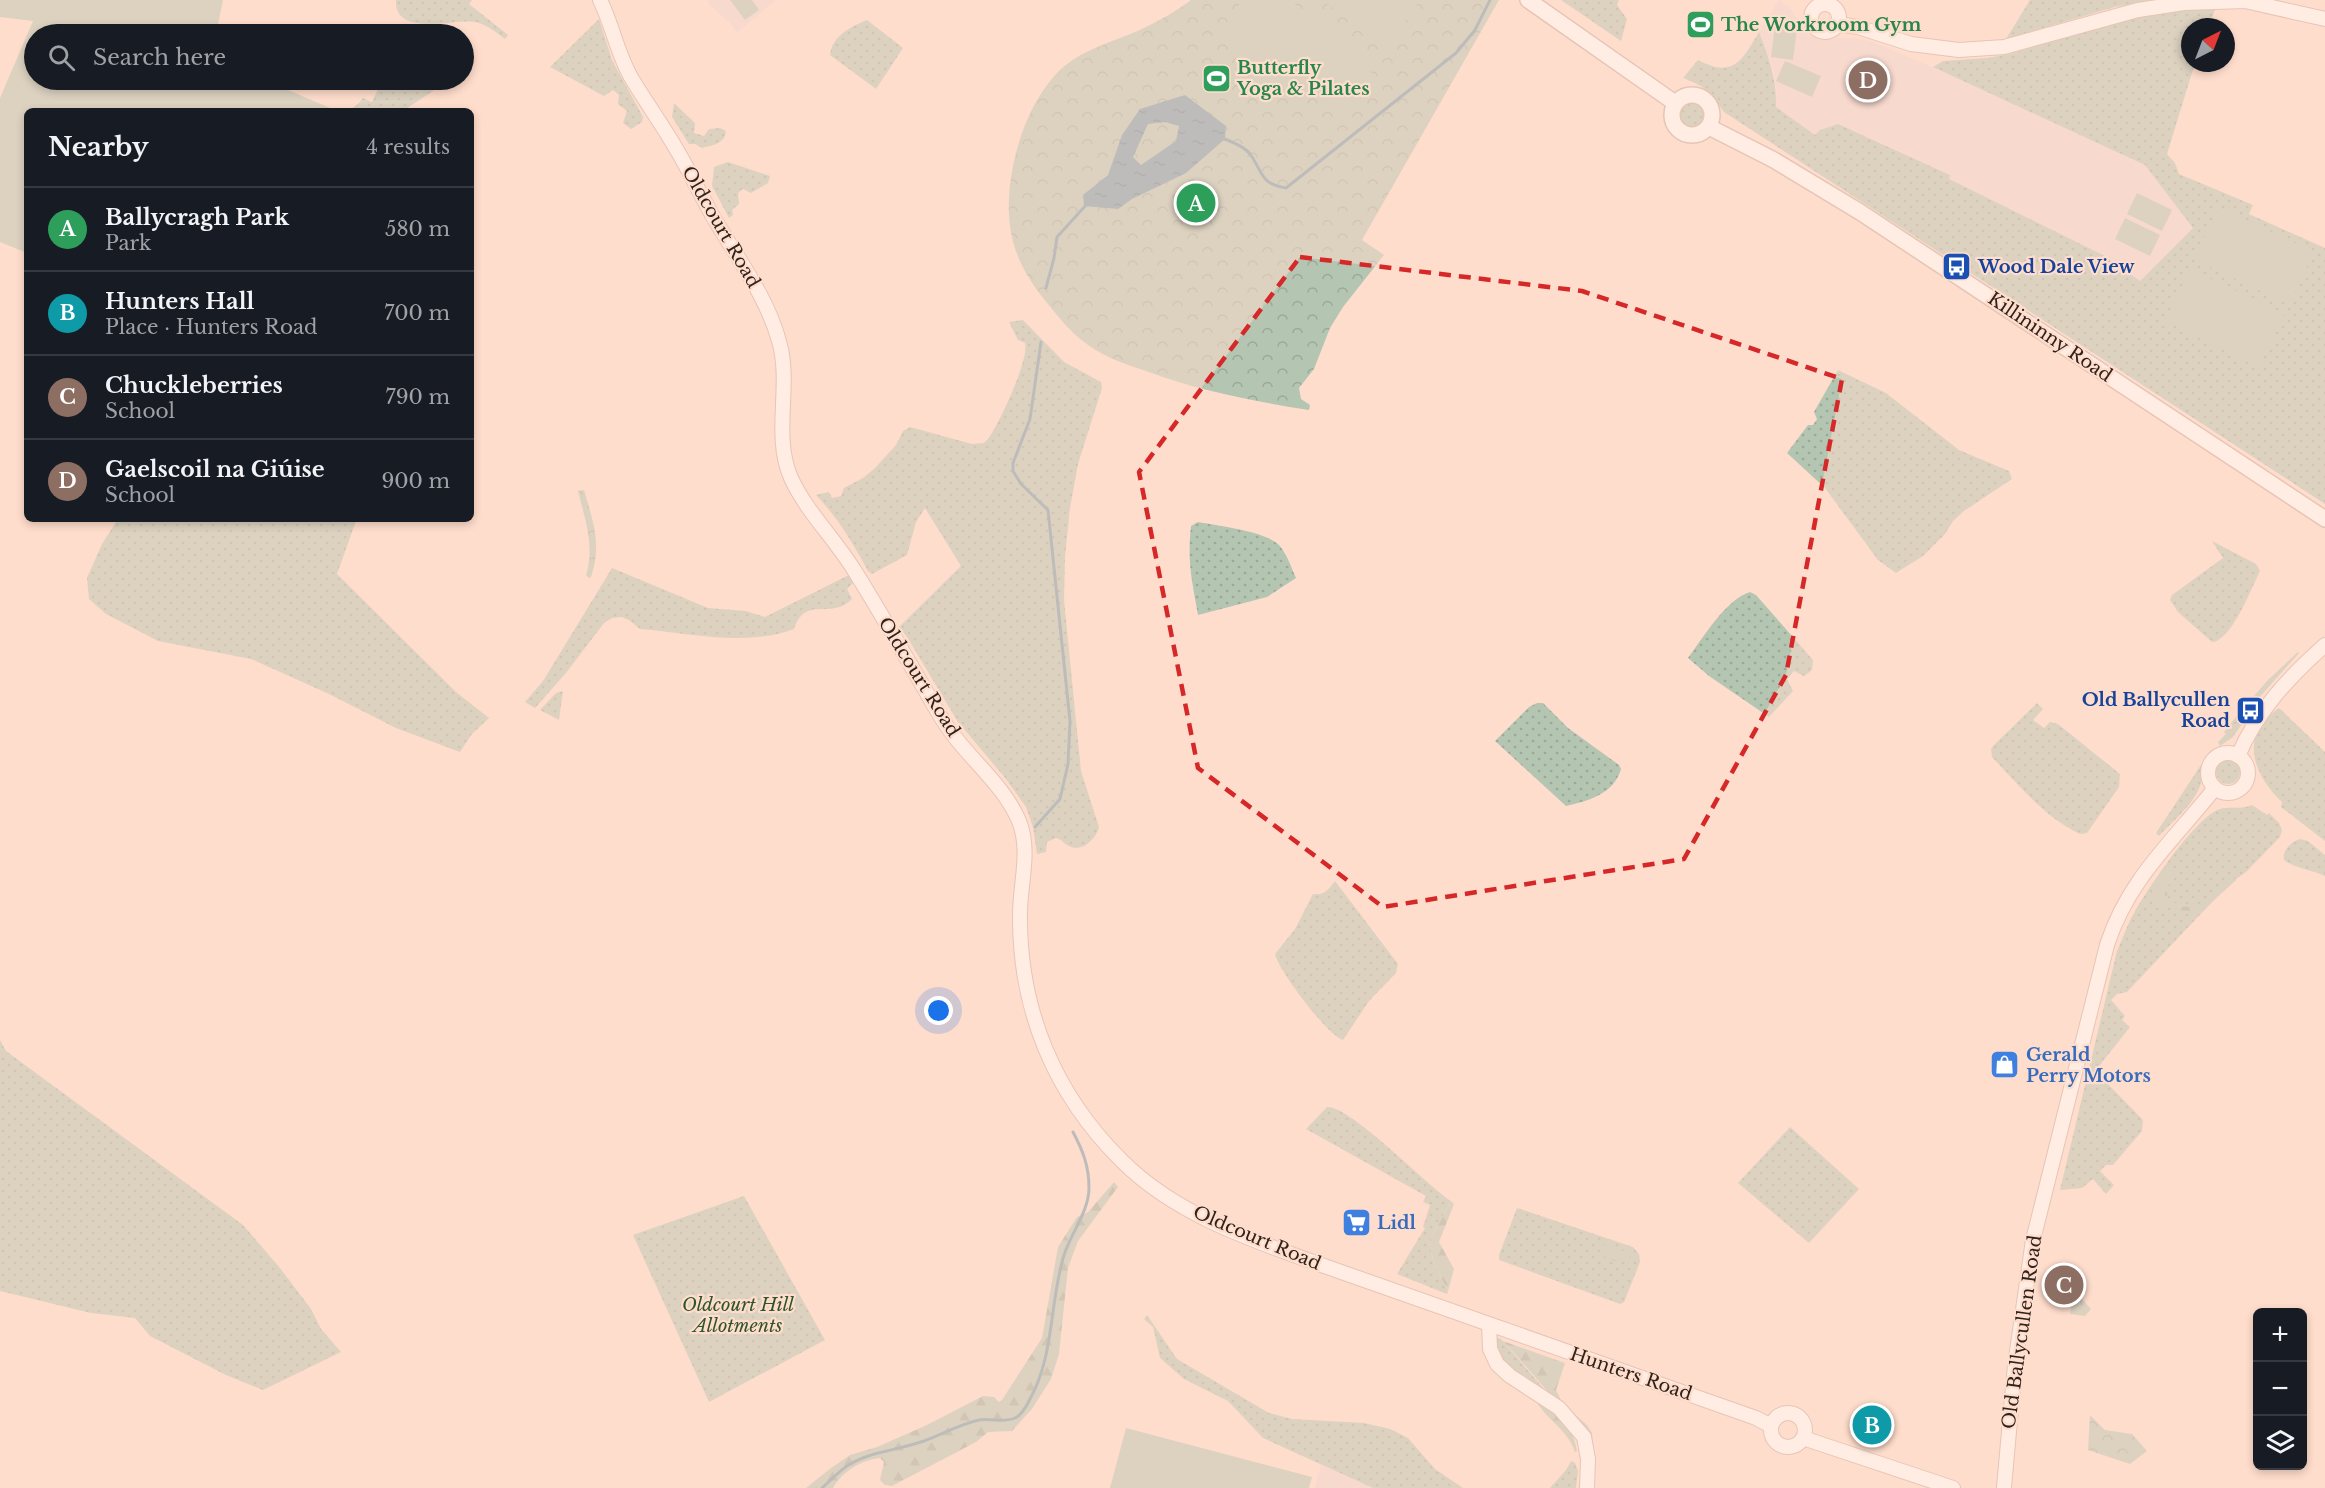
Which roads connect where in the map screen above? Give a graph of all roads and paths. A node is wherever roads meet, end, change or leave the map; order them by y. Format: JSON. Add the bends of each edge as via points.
{"nodes":[{"id":1,"x":600,"y":0,"type":"edge"},
{"id":2,"x":1528,"y":0,"type":"edge"},
{"id":3,"x":1808,"y":5,"type":"edge"},
{"id":4,"x":2325,"y":18,"type":"edge"},
{"id":5,"x":1838,"y":24,"type":"junction"},
{"id":6,"x":1675,"y":103,"type":"junction"},
{"id":7,"x":1708,"y":127,"type":"junction"},
{"id":8,"x":2325,"y":519,"type":"edge"},
{"id":9,"x":2325,"y":645,"type":"edge"},
{"id":10,"x":2238,"y":756,"type":"junction"},
{"id":11,"x":2215,"y":788,"type":"junction"},
{"id":12,"x":1489,"y":1324,"type":"junction"},
{"id":13,"x":1771,"y":1426,"type":"junction"},
{"id":14,"x":1803,"y":1438,"type":"junction"},
{"id":15,"x":1587,"y":1488,"type":"edge"},
{"id":16,"x":1953,"y":1488,"type":"edge"},
{"id":17,"x":2000,"y":1488,"type":"edge"}],
"edges":[{"from":1,"to":12,"type":"street","name":"Oldcourt Road","via":[[631,77],[762,300],[779,340],[783,359],[782,430],[789,475],[852,566],[948,729],[1018,819],[1025,860],[1020,892],[1022,970],[1042,1041],[1074,1102],[1122,1161],[1189,1210],[1290,1254]]},
{"from":2,"to":6,"type":"main road"},
{"from":3,"to":5,"type":"street","via":[[1831,6],[1838,15]]},
{"from":3,"to":5,"type":"street","via":[[1811,21],[1819,31],[1832,30]]},
{"from":4,"to":5,"type":"street","via":[[2245,1],[2184,3],[2138,10],[2004,47],[1959,50],[1911,44],[1865,28]]},
{"from":6,"to":7,"type":"main road","via":[[1673,121],[1681,131],[1694,135]]},
{"from":6,"to":7,"type":"main road","via":[[1688,95],[1706,100],[1712,112]]},
{"from":7,"to":8,"type":"main road","name":"Killininny Road","via":[[1774,160],[1860,212]]},
{"from":9,"to":10,"type":"street","via":[[2298,668],[2270,702]]},
{"from":10,"to":11,"type":"street","via":[[2226,753],[2211,762],[2208,773]]},
{"from":10,"to":11,"type":"street","via":[[2247,766],[2244,786],[2227,793]]},
{"from":11,"to":17,"type":"street","name":"Old Ballycullen Road","via":[[2134,885],[2107,945],[2033,1240]]},
{"from":12,"to":13,"type":"street","name":"Hunters Road"},
{"from":12,"to":15,"type":"street","via":[[1490,1348],[1497,1364],[1559,1408],[1584,1437]]},
{"from":13,"to":14,"type":"street","name":"Hunters Road","via":[[1774,1439],[1781,1445],[1791,1447]]},
{"from":13,"to":14,"type":"street","via":[[1782,1414],[1793,1414],[1802,1421]]},
{"from":14,"to":16,"type":"street","name":"Hunters Road"}]}
